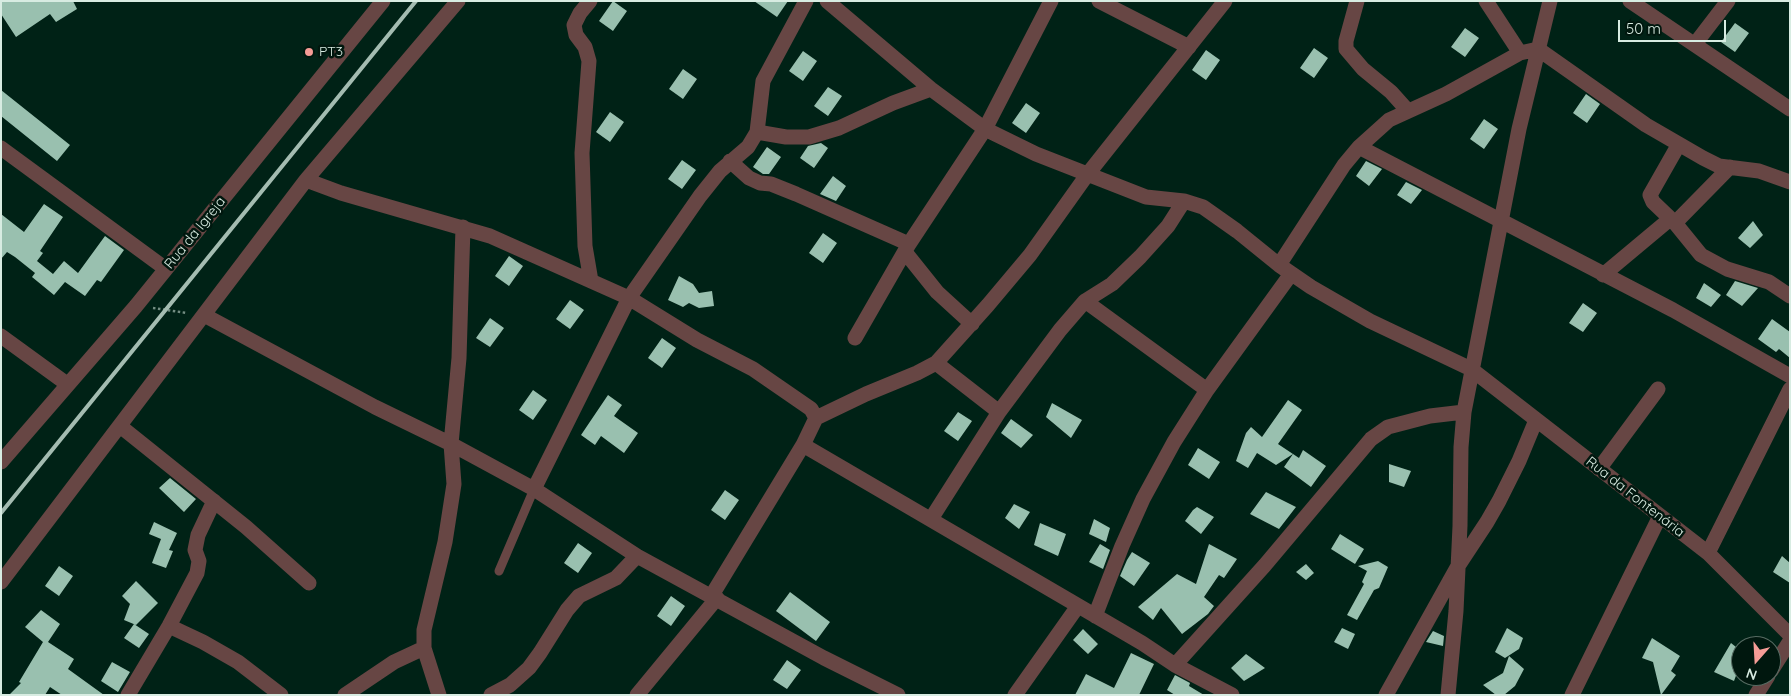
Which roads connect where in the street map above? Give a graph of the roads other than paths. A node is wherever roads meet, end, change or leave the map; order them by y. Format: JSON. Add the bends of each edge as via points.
{"nodes":[{"id":1,"x":384,"y":1,"type":"edge"},
{"id":2,"x":458,"y":1,"type":"edge"},
{"id":3,"x":590,"y":1,"type":"edge"},
{"id":4,"x":806,"y":1,"type":"edge"},
{"id":5,"x":827,"y":1,"type":"edge"},
{"id":6,"x":1051,"y":1,"type":"edge"},
{"id":7,"x":1099,"y":1,"type":"edge"},
{"id":8,"x":1225,"y":1,"type":"edge"},
{"id":9,"x":1357,"y":1,"type":"edge"},
{"id":10,"x":1486,"y":1,"type":"edge"},
{"id":11,"x":1550,"y":1,"type":"edge"},
{"id":12,"x":1630,"y":1,"type":"edge"},
{"id":13,"x":1728,"y":1,"type":"edge"},
{"id":14,"x":1695,"y":44,"type":"junction"},
{"id":15,"x":1189,"y":47,"type":"junction"},
{"id":16,"x":1538,"y":49,"type":"junction"},
{"id":17,"x":1520,"y":53,"type":"junction"},
{"id":18,"x":930,"y":90,"type":"junction"},
{"id":19,"x":1790,"y":109,"type":"edge"},
{"id":20,"x":1408,"y":111,"type":"junction"},
{"id":21,"x":985,"y":129,"type":"junction"},
{"id":22,"x":757,"y":132,"type":"junction"},
{"id":23,"x":1679,"y":144,"type":"junction"},
{"id":24,"x":1359,"y":147,"type":"junction"},
{"id":25,"x":1,"y":148,"type":"edge"},
{"id":26,"x":730,"y":161,"type":"junction"},
{"id":27,"x":1730,"y":167,"type":"junction"},
{"id":28,"x":1087,"y":175,"type":"junction"},
{"id":29,"x":306,"y":180,"type":"junction"},
{"id":30,"x":1790,"y":182,"type":"edge"},
{"id":31,"x":1184,"y":202,"type":"junction"},
{"id":32,"x":1501,"y":221,"type":"junction"},
{"id":33,"x":1673,"y":221,"type":"junction"},
{"id":34,"x":463,"y":227,"type":"junction"},
{"id":35,"x":907,"y":248,"type":"junction"},
{"id":36,"x":166,"y":269,"type":"junction"},
{"id":37,"x":1285,"y":270,"type":"junction"},
{"id":38,"x":1603,"y":275,"type":"junction"},
{"id":39,"x":591,"y":281,"type":"junction"},
{"id":40,"x":1790,"y":296,"type":"edge"},
{"id":41,"x":629,"y":298,"type":"junction"},
{"id":42,"x":1085,"y":301,"type":"junction"},
{"id":43,"x":204,"y":315,"type":"junction"},
{"id":44,"x":972,"y":324,"type":"junction"},
{"id":45,"x":1,"y":336,"type":"edge"},
{"id":46,"x":856,"y":338,"type":"dead end"},
{"id":47,"x":936,"y":363,"type":"junction"},
{"id":48,"x":1471,"y":370,"type":"junction"},
{"id":49,"x":1790,"y":376,"type":"edge"},
{"id":50,"x":67,"y":384,"type":"junction"},
{"id":51,"x":1658,"y":389,"type":"dead end"},
{"id":52,"x":1790,"y":389,"type":"edge"},
{"id":53,"x":1207,"y":390,"type":"junction"},
{"id":54,"x":999,"y":412,"type":"junction"},
{"id":55,"x":1464,"y":412,"type":"junction"},
{"id":56,"x":816,"y":418,"type":"junction"},
{"id":57,"x":1536,"y":420,"type":"junction"},
{"id":58,"x":120,"y":426,"type":"junction"},
{"id":59,"x":451,"y":444,"type":"junction"},
{"id":60,"x":803,"y":445,"type":"junction"},
{"id":61,"x":1,"y":462,"type":"edge"},
{"id":62,"x":1599,"y":469,"type":"junction"},
{"id":63,"x":534,"y":489,"type":"junction"},
{"id":64,"x":214,"y":502,"type":"junction"},
{"id":65,"x":1660,"y":516,"type":"junction"},
{"id":66,"x":931,"y":519,"type":"junction"},
{"id":67,"x":1708,"y":553,"type":"junction"},
{"id":68,"x":637,"y":556,"type":"junction"},
{"id":69,"x":1458,"y":566,"type":"junction"},
{"id":70,"x":499,"y":571,"type":"dead end"},
{"id":71,"x":1,"y":582,"type":"edge"},
{"id":72,"x":309,"y":583,"type":"dead end"},
{"id":73,"x":714,"y":597,"type":"junction"},
{"id":74,"x":1078,"y":606,"type":"junction"},
{"id":75,"x":1095,"y":616,"type":"junction"},
{"id":76,"x":169,"y":626,"type":"junction"},
{"id":77,"x":1790,"y":635,"type":"edge"},
{"id":78,"x":1790,"y":641,"type":"edge"},
{"id":79,"x":424,"y":648,"type":"junction"},
{"id":80,"x":1781,"y":655,"type":"edge"},
{"id":81,"x":1175,"y":665,"type":"junction"},
{"id":82,"x":128,"y":695,"type":"edge"},
{"id":83,"x":281,"y":695,"type":"edge"},
{"id":84,"x":345,"y":695,"type":"edge"},
{"id":85,"x":439,"y":695,"type":"edge"},
{"id":86,"x":491,"y":695,"type":"edge"},
{"id":87,"x":637,"y":695,"type":"edge"},
{"id":88,"x":898,"y":695,"type":"edge"},
{"id":89,"x":1015,"y":695,"type":"edge"},
{"id":90,"x":1232,"y":695,"type":"edge"},
{"id":91,"x":1386,"y":695,"type":"edge"},
{"id":92,"x":1448,"y":695,"type":"edge"},
{"id":93,"x":1572,"y":695,"type":"edge"}],
"edges":[{"from":1,"to":36,"type":"street","name":"Rua da Igreja"},
{"from":2,"to":29,"type":"street"},
{"from":3,"to":39,"type":"street","via":[[574,25],[590,61],[582,153],[586,246]]},
{"from":4,"to":22,"type":"street","via":[[763,81]]},
{"from":5,"to":18,"type":"street","name":"Rua da Fontenária"},
{"from":6,"to":21,"type":"street"},
{"from":7,"to":15,"type":"street"},
{"from":8,"to":15,"type":"street"},
{"from":9,"to":20,"type":"street","via":[[1346,49],[1362,69],[1391,92]]},
{"from":10,"to":17,"type":"street"},
{"from":11,"to":16,"type":"street"},
{"from":12,"to":14,"type":"street"},
{"from":13,"to":14,"type":"street"},
{"from":14,"to":19,"type":"street"},
{"from":15,"to":28,"type":"street"},
{"from":16,"to":17,"type":"street"},
{"from":16,"to":23,"type":"street","via":[[1646,125]]},
{"from":16,"to":32,"type":"street"},
{"from":17,"to":20,"type":"street"},
{"from":18,"to":21,"type":"street","name":"Rua da Fontenária"},
{"from":18,"to":22,"type":"street","via":[[810,137]]},
{"from":20,"to":24,"type":"street","via":[[1388,120]]},
{"from":21,"to":28,"type":"street","name":"Rua da Fontenária"},
{"from":21,"to":35,"type":"street"},
{"from":22,"to":26,"type":"street","via":[[748,147]]},
{"from":23,"to":27,"type":"street","via":[[1719,166]]},
{"from":23,"to":33,"type":"street","via":[[1650,195]]},
{"from":24,"to":32,"type":"street"},
{"from":24,"to":37,"type":"street","via":[[1344,165]]},
{"from":25,"to":36,"type":"street"},
{"from":26,"to":35,"type":"street","via":[[749,178],[796,194]]},
{"from":26,"to":41,"type":"street","via":[[700,196]]},
{"from":27,"to":30,"type":"street","via":[[1759,171]]},
{"from":27,"to":33,"type":"street"},
{"from":28,"to":31,"type":"street","name":"Rua da Fontenária","via":[[1146,198]]},
{"from":28,"to":44,"type":"street","via":[[1030,254]]},
{"from":29,"to":34,"type":"street","via":[[341,194]]},
{"from":29,"to":43,"type":"street"},
{"from":31,"to":37,"type":"street","name":"Rua da Fontenária","via":[[1203,207]]},
{"from":31,"to":42,"type":"street","via":[[1140,258],[1112,284]]},
{"from":32,"to":38,"type":"street"},
{"from":32,"to":48,"type":"street"},
{"from":33,"to":38,"type":"street"},
{"from":33,"to":40,"type":"street","via":[[1710,262],[1769,282]]},
{"from":34,"to":39,"type":"street"},
{"from":34,"to":59,"type":"street","via":[[459,358]]},
{"from":35,"to":44,"type":"street","via":[[937,292]]},
{"from":35,"to":46,"type":"street"},
{"from":36,"to":50,"type":"street","name":"Rua da Igreja"},
{"from":37,"to":48,"type":"street","name":"Rua da Fontenária","via":[[1370,321]]},
{"from":37,"to":53,"type":"street"},
{"from":38,"to":49,"type":"street"},
{"from":39,"to":41,"type":"street"},
{"from":41,"to":56,"type":"street","via":[[697,340],[753,368],[803,402]]},
{"from":41,"to":63,"type":"street"},
{"from":42,"to":53,"type":"street"},
{"from":42,"to":54,"type":"street"},
{"from":43,"to":58,"type":"street"},
{"from":43,"to":59,"type":"street"},
{"from":44,"to":47,"type":"street"},
{"from":45,"to":50,"type":"street"},
{"from":47,"to":54,"type":"street"},
{"from":47,"to":56,"type":"street"},
{"from":48,"to":55,"type":"street"},
{"from":48,"to":57,"type":"street","name":"Rua da Fontenária"},
{"from":50,"to":61,"type":"street","name":"Rua da Igreja"},
{"from":51,"to":62,"type":"street"},
{"from":52,"to":67,"type":"street"},
{"from":53,"to":75,"type":"street","via":[[1143,499]]},
{"from":54,"to":66,"type":"street"},
{"from":55,"to":69,"type":"street"},
{"from":55,"to":81,"type":"street","via":[[1430,416],[1388,427],[1371,439]]},
{"from":56,"to":60,"type":"street"},
{"from":57,"to":62,"type":"street","name":"Rua da Fontenária"},
{"from":57,"to":69,"type":"street","via":[[1499,501]]},
{"from":58,"to":64,"type":"street"},
{"from":58,"to":71,"type":"street"},
{"from":59,"to":63,"type":"street"},
{"from":59,"to":79,"type":"street","via":[[454,484],[424,630]]},
{"from":60,"to":66,"type":"street"},
{"from":60,"to":73,"type":"street"},
{"from":62,"to":65,"type":"street","name":"Rua da Fontenária"},
{"from":63,"to":68,"type":"street"},
{"from":63,"to":70,"type":"lane"},
{"from":64,"to":72,"type":"street"},
{"from":64,"to":76,"type":"street","via":[[198,535],[195,550],[199,561],[197,573]]},
{"from":65,"to":67,"type":"street","name":"Rua da Fontenária"},
{"from":65,"to":93,"type":"street"},
{"from":66,"to":74,"type":"street"},
{"from":67,"to":77,"type":"street","name":"Rua da Fontenária"},
{"from":68,"to":73,"type":"street"},
{"from":68,"to":86,"type":"street","via":[[616,578],[579,596],[529,668],[510,685]]},
{"from":69,"to":91,"type":"street"},
{"from":69,"to":92,"type":"street"},
{"from":73,"to":87,"type":"street"},
{"from":73,"to":88,"type":"street"},
{"from":74,"to":75,"type":"street"},
{"from":74,"to":89,"type":"street"},
{"from":75,"to":81,"type":"street"},
{"from":76,"to":82,"type":"street"},
{"from":76,"to":83,"type":"street","via":[[238,662]]},
{"from":78,"to":80,"type":"street"},
{"from":79,"to":84,"type":"street","via":[[394,662]]},
{"from":79,"to":85,"type":"street"},
{"from":81,"to":90,"type":"street"}]}
